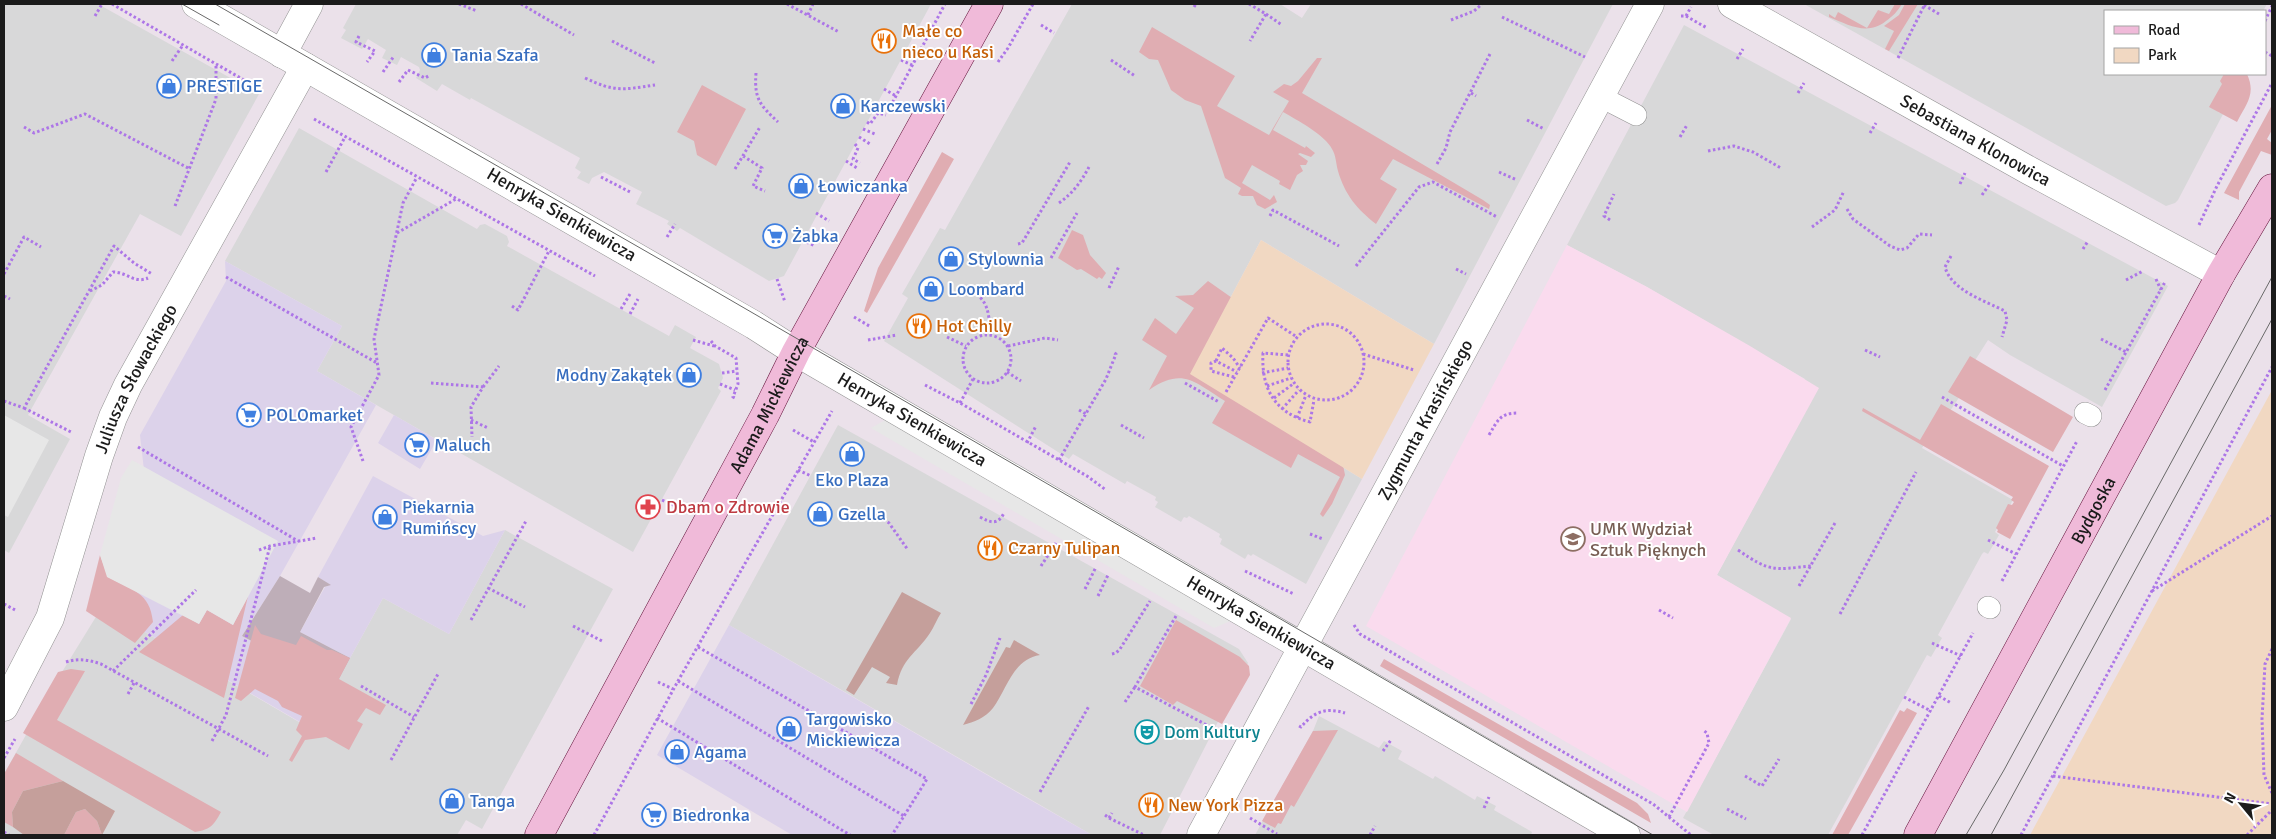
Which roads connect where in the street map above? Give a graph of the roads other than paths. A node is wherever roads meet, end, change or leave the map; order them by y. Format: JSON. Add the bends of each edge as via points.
{"nodes":[{"id":1,"x":196,"y":4,"type":"edge"},
{"id":2,"x":309,"y":4,"type":"edge"},
{"id":3,"x":989,"y":4,"type":"edge"},
{"id":4,"x":1650,"y":4,"type":"edge"},
{"id":5,"x":1732,"y":4,"type":"edge"},
{"id":6,"x":282,"y":54,"type":"junction"},
{"id":7,"x":305,"y":67,"type":"junction"},
{"id":8,"x":1600,"y":96,"type":"junction"},
{"id":9,"x":1636,"y":114,"type":"dead end"},
{"id":10,"x":2272,"y":188,"type":"edge"},
{"id":11,"x":2221,"y":274,"type":"junction"},
{"id":12,"x":796,"y":352,"type":"junction"},
{"id":13,"x":1303,"y":647,"type":"junction"},
{"id":14,"x":4,"y":707,"type":"edge"},
{"id":15,"x":539,"y":835,"type":"edge"},
{"id":16,"x":1201,"y":835,"type":"edge"},
{"id":17,"x":1626,"y":835,"type":"edge"},
{"id":18,"x":1918,"y":835,"type":"edge"}],
"edges":[{"from":1,"to":6,"type":"street","name":"Henryka Sienkiewicza"},
{"from":2,"to":6,"type":"street"},
{"from":3,"to":12,"type":"street","name":"Adama Mickiewicza"},
{"from":4,"to":8,"type":"street","name":"Zygmunta Krasińskiego"},
{"from":5,"to":11,"type":"street","name":"Sebastiana Klonowica"},
{"from":6,"to":7,"type":"street","name":"Henryka Sienkiewicza"},
{"from":7,"to":12,"type":"street","name":"Henryka Sienkiewicza","via":[[746,320]]},
{"from":7,"to":14,"type":"street","name":"Juliusza Słowackiego","via":[[128,385],[102,448],[50,618]]},
{"from":8,"to":9,"type":"lane"},
{"from":8,"to":13,"type":"street","name":"Zygmunta Krasińskiego"},
{"from":10,"to":11,"type":"street","name":"Bydgoska"},
{"from":11,"to":18,"type":"street","name":"Bydgoska"},
{"from":12,"to":13,"type":"street","name":"Henryka Sienkiewicza"},
{"from":12,"to":15,"type":"street","name":"Adama Mickiewicza"},
{"from":13,"to":16,"type":"street","name":"Zygmunta Krasińskiego"},
{"from":13,"to":17,"type":"street","name":"Henryka Sienkiewicza"}]}
